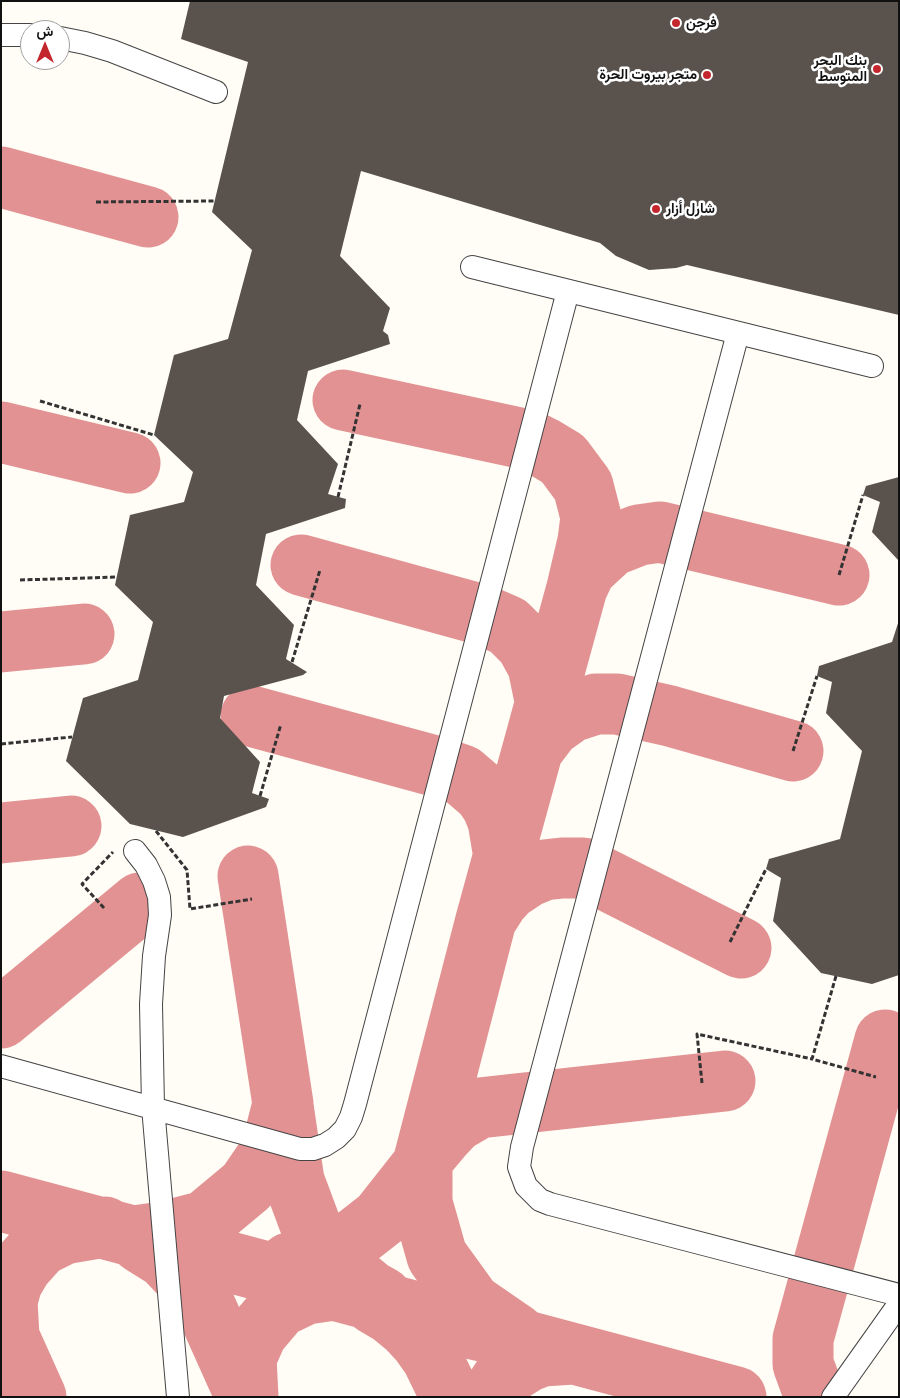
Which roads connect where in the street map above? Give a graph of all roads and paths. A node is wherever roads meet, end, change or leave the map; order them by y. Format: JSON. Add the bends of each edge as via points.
{"nodes":[{"id":1,"x":1,"y":35,"type":"edge"},
{"id":2,"x":20,"y":35,"type":"edge"},
{"id":3,"x":70,"y":40,"type":"edge"},
{"id":4,"x":216,"y":92,"type":"dead end"},
{"id":5,"x":214,"y":201,"type":"dead end"},
{"id":6,"x":96,"y":202,"type":"dead end"},
{"id":7,"x":472,"y":267,"type":"dead end"},
{"id":8,"x":568,"y":291,"type":"junction"},
{"id":9,"x":738,"y":333,"type":"junction"},
{"id":10,"x":872,"y":366,"type":"dead end"},
{"id":11,"x":40,"y":401,"type":"dead end"},
{"id":12,"x":360,"y":404,"type":"dead end"},
{"id":13,"x":154,"y":436,"type":"dead end"},
{"id":14,"x":863,"y":496,"type":"dead end"},
{"id":15,"x":338,"y":497,"type":"dead end"},
{"id":16,"x":320,"y":570,"type":"dead end"},
{"id":17,"x":839,"y":575,"type":"dead end"},
{"id":18,"x":117,"y":577,"type":"dead end"},
{"id":19,"x":20,"y":580,"type":"dead end"},
{"id":20,"x":292,"y":662,"type":"dead end"},
{"id":21,"x":817,"y":676,"type":"dead end"},
{"id":22,"x":281,"y":724,"type":"dead end"},
{"id":23,"x":72,"y":737,"type":"dead end"},
{"id":24,"x":1,"y":744,"type":"edge"},
{"id":25,"x":793,"y":751,"type":"dead end"},
{"id":26,"x":260,"y":796,"type":"dead end"},
{"id":27,"x":156,"y":831,"type":"dead end"},
{"id":28,"x":127,"y":848,"type":"joint"},
{"id":29,"x":766,"y":869,"type":"dead end"},
{"id":30,"x":252,"y":899,"type":"dead end"},
{"id":31,"x":104,"y":908,"type":"dead end"},
{"id":32,"x":730,"y":942,"type":"dead end"},
{"id":33,"x":836,"y":976,"type":"dead end"},
{"id":34,"x":812,"y":1059,"type":"junction"},
{"id":35,"x":1,"y":1066,"type":"edge"},
{"id":36,"x":876,"y":1077,"type":"dead end"},
{"id":37,"x":702,"y":1083,"type":"dead end"},
{"id":38,"x":153,"y":1107,"type":"junction"},
{"id":39,"x":899,"y":1294,"type":"edge"},
{"id":40,"x":899,"y":1304,"type":"edge"},
{"id":41,"x":178,"y":1397,"type":"edge"},
{"id":42,"x":833,"y":1397,"type":"edge"}],
"edges":[{"from":1,"to":2,"type":"lane"},
{"from":3,"to":4,"type":"lane","via":[[112,51]]},
{"from":5,"to":6,"type":"path"},
{"from":7,"to":8,"type":"lane"},
{"from":8,"to":9,"type":"lane"},
{"from":8,"to":38,"type":"lane","via":[[351,1117],[345,1129],[325,1145],[300,1149]]},
{"from":9,"to":10,"type":"lane"},
{"from":9,"to":39,"type":"lane","via":[[519,1157],[519,1167],[532,1194],[550,1204]]},
{"from":11,"to":13,"type":"path"},
{"from":12,"to":15,"type":"path"},
{"from":14,"to":17,"type":"path"},
{"from":16,"to":20,"type":"path"},
{"from":18,"to":19,"type":"path"},
{"from":21,"to":25,"type":"path"},
{"from":22,"to":26,"type":"path"},
{"from":23,"to":24,"type":"path"},
{"from":27,"to":30,"type":"path","via":[[187,870],[190,909]]},
{"from":28,"to":31,"type":"path","via":[[82,884]]},
{"from":28,"to":38,"type":"lane","via":[[146,865],[159,897],[151,1004]]},
{"from":29,"to":32,"type":"path"},
{"from":33,"to":34,"type":"path"},
{"from":34,"to":36,"type":"path"},
{"from":34,"to":37,"type":"path","via":[[698,1034]]},
{"from":35,"to":38,"type":"lane"},
{"from":38,"to":41,"type":"lane"},
{"from":40,"to":42,"type":"lane"}]}
